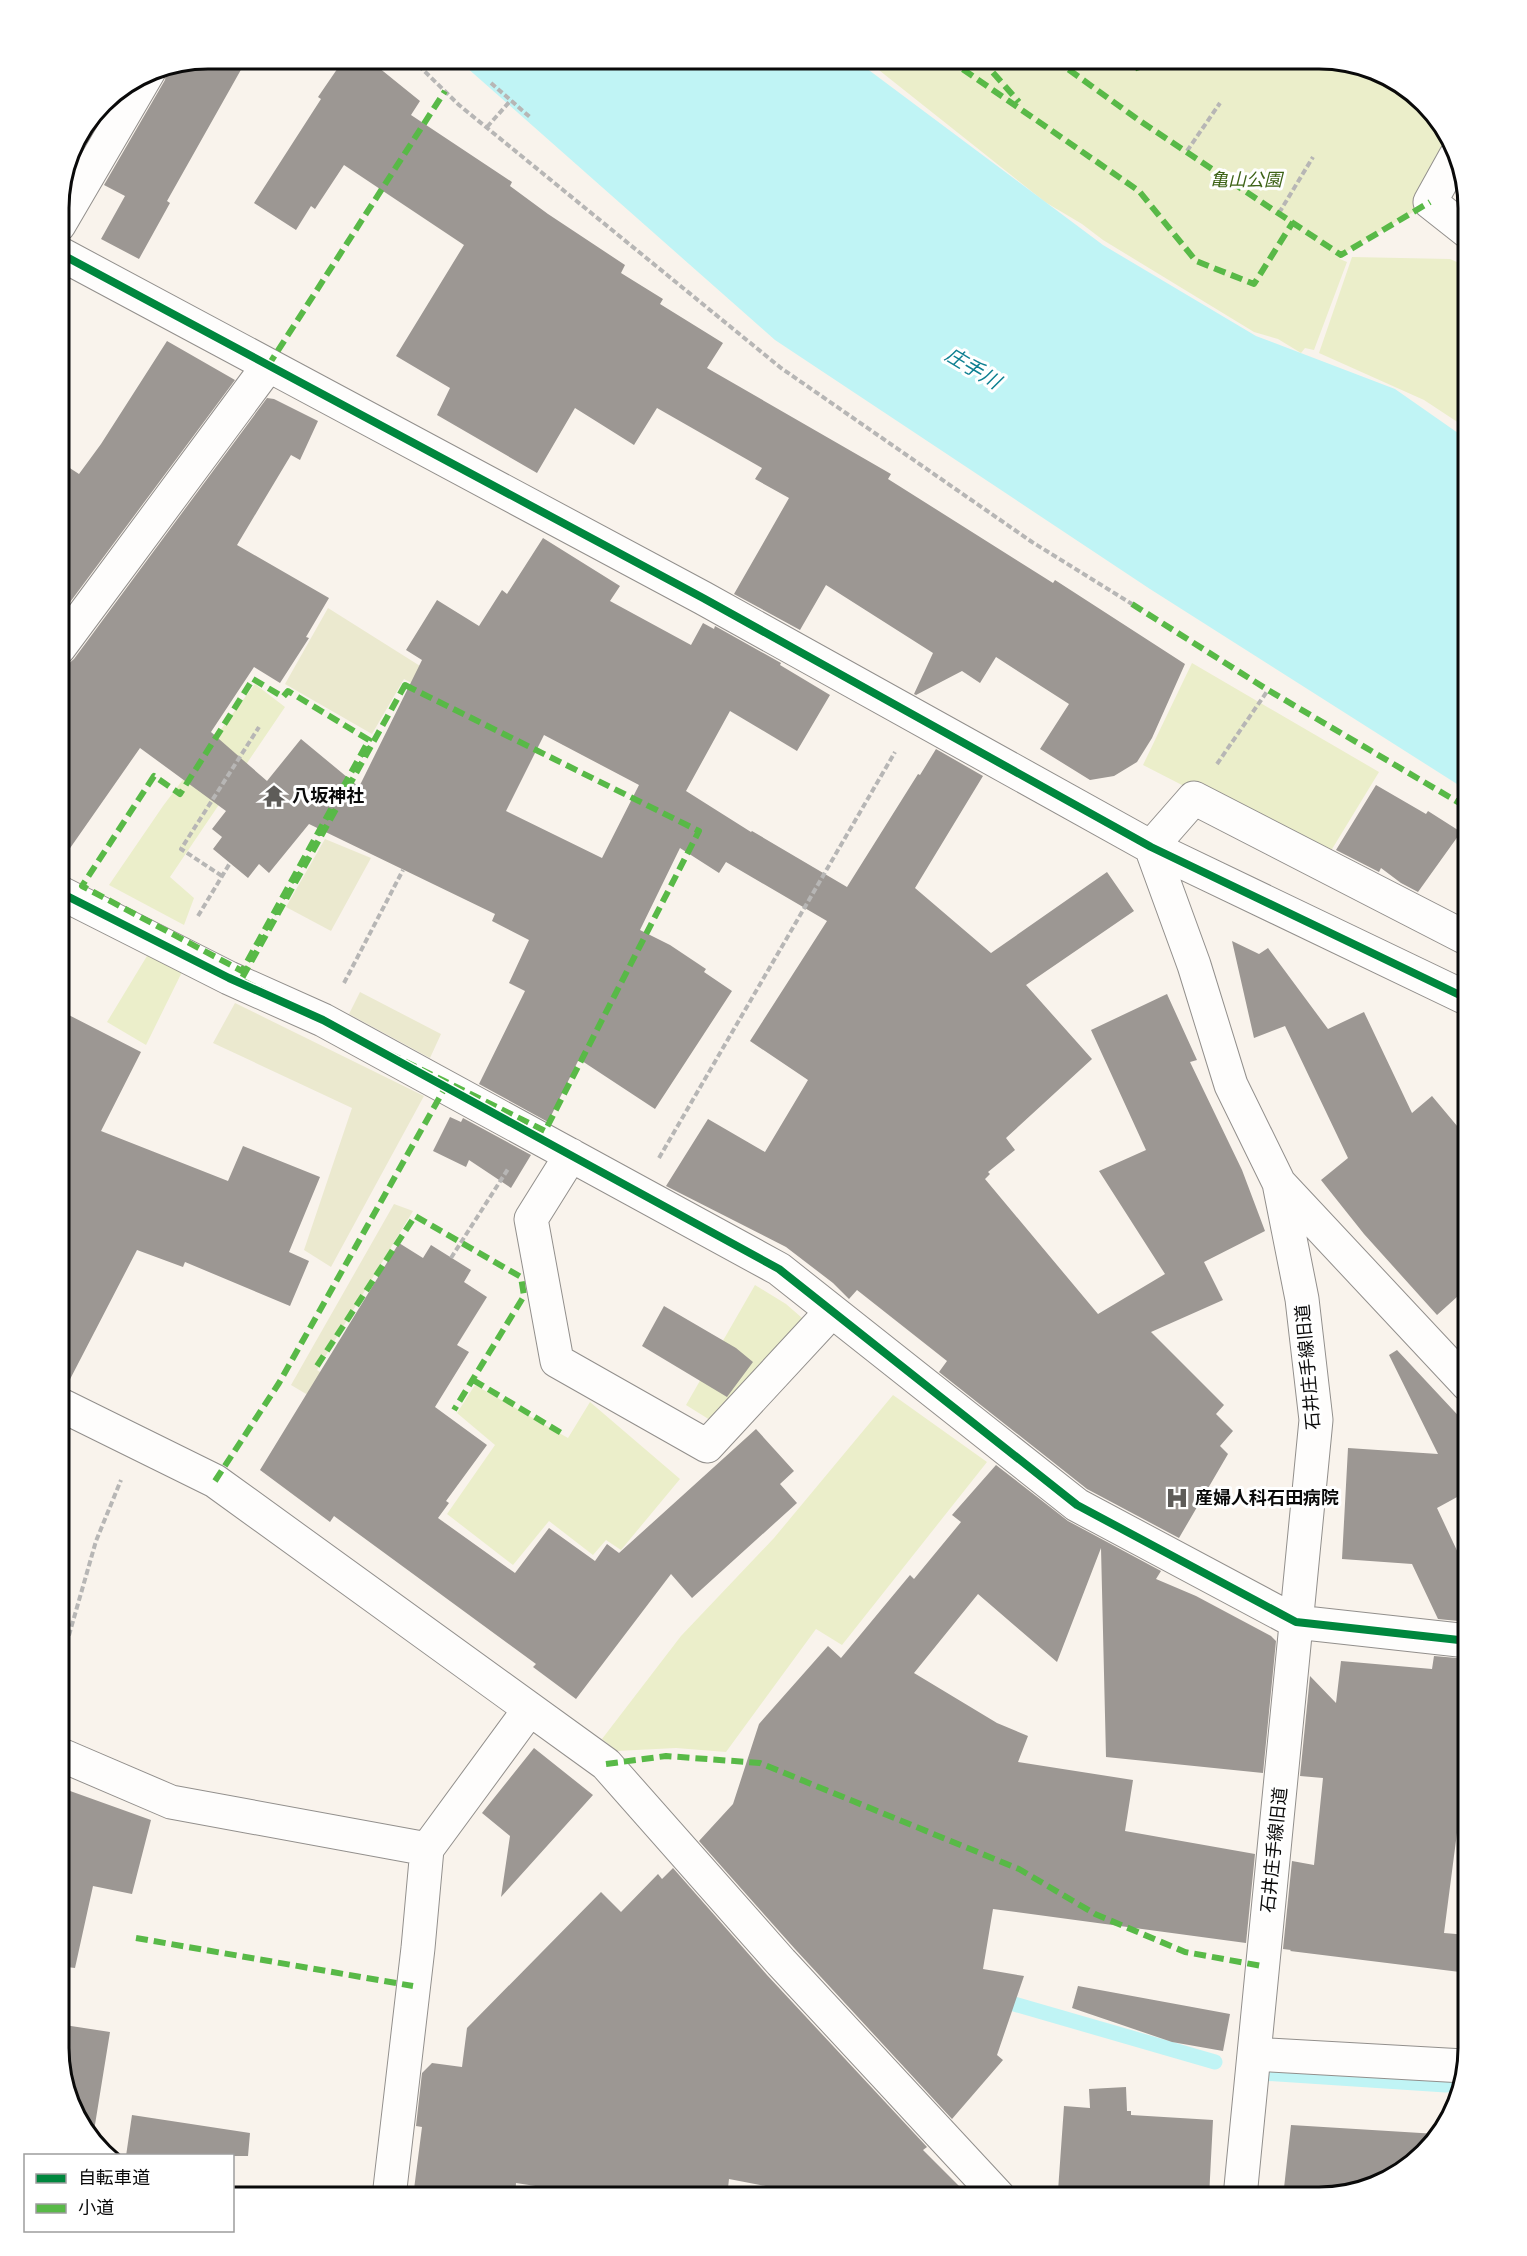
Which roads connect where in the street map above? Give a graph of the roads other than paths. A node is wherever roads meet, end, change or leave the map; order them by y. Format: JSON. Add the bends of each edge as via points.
{"nodes":[{"id":1,"x":140,"y":87,"type":"edge"},
{"id":2,"x":1451,"y":166,"type":"edge"},
{"id":3,"x":69,"y":208,"type":"edge"},
{"id":4,"x":1458,"y":224,"type":"edge"},
{"id":5,"x":69,"y":258,"type":"edge"},
{"id":6,"x":268,"y":366,"type":"junction"},
{"id":7,"x":69,"y":635,"type":"edge"},
{"id":8,"x":1151,"y":847,"type":"junction"},
{"id":9,"x":69,"y":897,"type":"edge"},
{"id":10,"x":1458,"y":934,"type":"edge"},
{"id":11,"x":1458,"y":994,"type":"edge"},
{"id":12,"x":571,"y":1155,"type":"junction"},
{"id":13,"x":1279,"y":1183,"type":"junction"},
{"id":14,"x":832,"y":1311,"type":"junction"},
{"id":15,"x":1458,"y":1374,"type":"edge"},
{"id":16,"x":69,"y":1409,"type":"edge"},
{"id":17,"x":1296,"y":1622,"type":"junction"},
{"id":18,"x":1458,"y":1640,"type":"edge"},
{"id":19,"x":529,"y":1710,"type":"junction"},
{"id":20,"x":69,"y":1759,"type":"edge"},
{"id":21,"x":427,"y":1849,"type":"junction"},
{"id":22,"x":1254,"y":2054,"type":"junction"},
{"id":23,"x":1457,"y":2066,"type":"edge"},
{"id":24,"x":390,"y":2187,"type":"edge"},
{"id":25,"x":990,"y":2187,"type":"edge"},
{"id":26,"x":1241,"y":2187,"type":"edge"}],
"edges":[{"from":1,"to":3,"type":"street"},
{"from":2,"to":4,"type":"street","via":[[1430,202]]},
{"from":5,"to":6,"type":"street"},
{"from":6,"to":7,"type":"street"},
{"from":6,"to":8,"type":"street","via":[[703,598]]},
{"from":8,"to":10,"type":"street","via":[[1194,798]]},
{"from":8,"to":11,"type":"street"},
{"from":8,"to":13,"type":"street","name":"石井庄手線旧道","via":[[1194,965],[1231,1085]]},
{"from":9,"to":12,"type":"street","via":[[323,1020]]},
{"from":12,"to":14,"type":"street","via":[[779,1269]]},
{"from":12,"to":14,"type":"street","via":[[531,1220],[557,1361],[707,1446]]},
{"from":13,"to":15,"type":"street"},
{"from":13,"to":17,"type":"street","name":"石井庄手線旧道","via":[[1302,1299],[1316,1420]]},
{"from":14,"to":17,"type":"street","via":[[1077,1505]]},
{"from":16,"to":19,"type":"street","via":[[215,1481]]},
{"from":17,"to":18,"type":"street"},
{"from":17,"to":22,"type":"street","name":"石井庄手線旧道"},
{"from":19,"to":21,"type":"street"},
{"from":19,"to":25,"type":"street","via":[[606,1764],[781,1962]]},
{"from":20,"to":21,"type":"street","via":[[171,1802]]},
{"from":21,"to":24,"type":"street"},
{"from":22,"to":23,"type":"street"},
{"from":22,"to":26,"type":"street","name":"石井庄手線旧道"}]}
